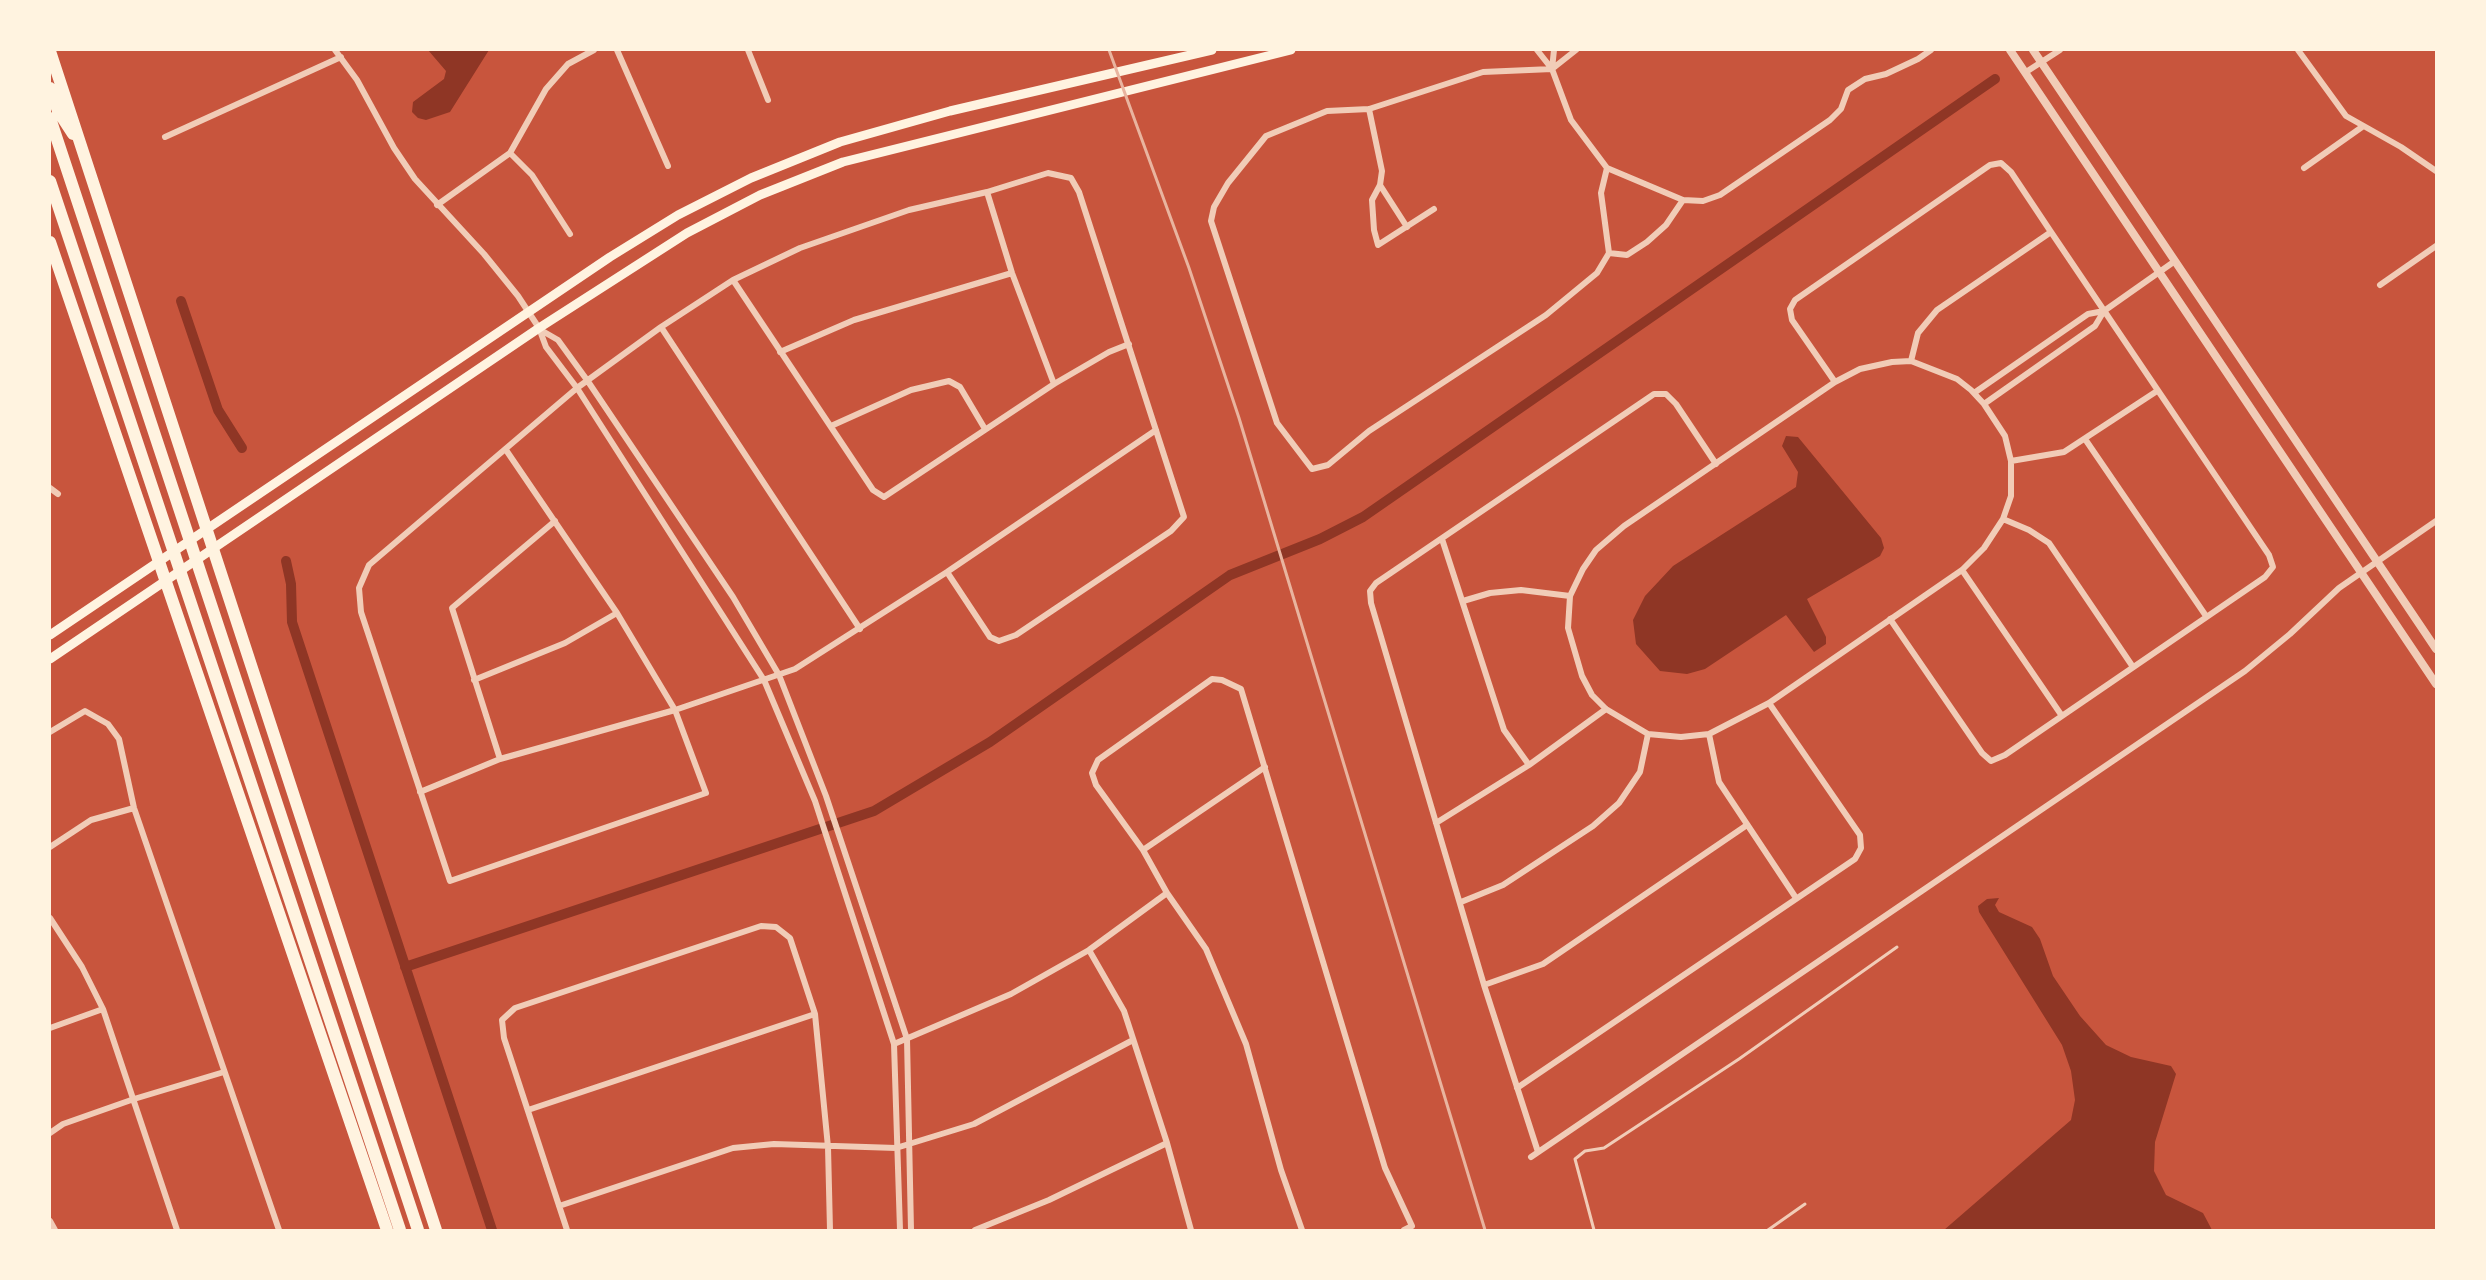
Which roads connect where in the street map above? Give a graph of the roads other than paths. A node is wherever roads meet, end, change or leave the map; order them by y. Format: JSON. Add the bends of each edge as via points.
{"nodes":[{"id":1,"x":335,"y":50,"type":"edge"},
{"id":2,"x":594,"y":50,"type":"edge"},
{"id":3,"x":617,"y":50,"type":"edge"},
{"id":4,"x":748,"y":50,"type":"edge"},
{"id":5,"x":1212,"y":50,"type":"edge"},
{"id":6,"x":1291,"y":50,"type":"edge"},
{"id":7,"x":1537,"y":50,"type":"edge"},
{"id":8,"x":1554,"y":50,"type":"edge"},
{"id":9,"x":1576,"y":50,"type":"edge"},
{"id":10,"x":1931,"y":50,"type":"edge"},
{"id":11,"x":2010,"y":50,"type":"edge"},
{"id":12,"x":2033,"y":50,"type":"edge"},
{"id":13,"x":2060,"y":50,"type":"edge"},
{"id":14,"x":2298,"y":50,"type":"edge"},
{"id":15,"x":50,"y":51,"type":"edge"},
{"id":16,"x":341,"y":57,"type":"junction"},
{"id":17,"x":2041,"y":62,"type":"junction"},
{"id":18,"x":1552,"y":69,"type":"junction"},
{"id":19,"x":2026,"y":72,"type":"junction"},
{"id":20,"x":50,"y":88,"type":"edge"},
{"id":21,"x":768,"y":100,"type":"dead end"},
{"id":22,"x":1369,"y":109,"type":"junction"},
{"id":23,"x":50,"y":118,"type":"edge"},
{"id":24,"x":2362,"y":126,"type":"junction"},
{"id":25,"x":165,"y":137,"type":"dead end"},
{"id":26,"x":83,"y":150,"type":"junction"},
{"id":27,"x":510,"y":153,"type":"junction"},
{"id":28,"x":668,"y":166,"type":"dead end"},
{"id":29,"x":1607,"y":168,"type":"junction"},
{"id":30,"x":2304,"y":168,"type":"dead end"},
{"id":31,"x":2436,"y":171,"type":"edge"},
{"id":32,"x":50,"y":181,"type":"edge"},
{"id":33,"x":1380,"y":185,"type":"junction"},
{"id":34,"x":987,"y":192,"type":"junction"},
{"id":35,"x":1683,"y":200,"type":"junction"},
{"id":36,"x":437,"y":205,"type":"junction"},
{"id":37,"x":1434,"y":209,"type":"dead end"},
{"id":38,"x":1407,"y":227,"type":"junction"},
{"id":39,"x":2051,"y":232,"type":"junction"},
{"id":40,"x":570,"y":234,"type":"dead end"},
{"id":41,"x":50,"y":242,"type":"edge"},
{"id":42,"x":2436,"y":246,"type":"edge"},
{"id":43,"x":1609,"y":253,"type":"junction"},
{"id":44,"x":2175,"y":261,"type":"junction"},
{"id":45,"x":2159,"y":272,"type":"junction"},
{"id":46,"x":1012,"y":273,"type":"junction"},
{"id":47,"x":733,"y":280,"type":"junction"},
{"id":48,"x":2380,"y":285,"type":"dead end"},
{"id":49,"x":2104,"y":311,"type":"junction"},
{"id":50,"x":528,"y":312,"type":"junction"},
{"id":51,"x":661,"y":327,"type":"junction"},
{"id":52,"x":539,"y":328,"type":"junction"},
{"id":53,"x":1129,"y":344,"type":"junction"},
{"id":54,"x":780,"y":352,"type":"junction"},
{"id":55,"x":1911,"y":362,"type":"junction"},
{"id":56,"x":587,"y":380,"type":"junction"},
{"id":57,"x":1835,"y":382,"type":"junction"},
{"id":58,"x":1054,"y":384,"type":"junction"},
{"id":59,"x":577,"y":388,"type":"junction"},
{"id":60,"x":2157,"y":391,"type":"junction"},
{"id":61,"x":1974,"y":393,"type":"junction"},
{"id":62,"x":1984,"y":404,"type":"junction"},
{"id":63,"x":831,"y":426,"type":"junction"},
{"id":64,"x":986,"y":429,"type":"junction"},
{"id":65,"x":1156,"y":430,"type":"junction"},
{"id":66,"x":2085,"y":439,"type":"junction"},
{"id":67,"x":507,"y":450,"type":"junction"},
{"id":68,"x":2012,"y":461,"type":"junction"},
{"id":69,"x":1716,"y":464,"type":"junction"},
{"id":70,"x":50,"y":488,"type":"edge"},
{"id":71,"x":58,"y":494,"type":"dead end"},
{"id":72,"x":2003,"y":519,"type":"junction"},
{"id":73,"x":555,"y":521,"type":"junction"},
{"id":74,"x":2436,"y":521,"type":"edge"},
{"id":75,"x":1442,"y":539,"type":"junction"},
{"id":76,"x":2378,"y":561,"type":"junction"},
{"id":77,"x":1962,"y":570,"type":"junction"},
{"id":78,"x":947,"y":572,"type":"junction"},
{"id":79,"x":2361,"y":572,"type":"junction"},
{"id":80,"x":1570,"y":596,"type":"junction"},
{"id":81,"x":1463,"y":601,"type":"junction"},
{"id":82,"x":617,"y":613,"type":"junction"},
{"id":83,"x":2206,"y":616,"type":"junction"},
{"id":84,"x":1890,"y":619,"type":"junction"},
{"id":85,"x":860,"y":629,"type":"junction"},
{"id":86,"x":50,"y":634,"type":"edge"},
{"id":87,"x":2436,"y":649,"type":"edge"},
{"id":88,"x":50,"y":659,"type":"edge"},
{"id":89,"x":2133,"y":667,"type":"junction"},
{"id":90,"x":778,"y":675,"type":"junction"},
{"id":91,"x":474,"y":680,"type":"junction"},
{"id":92,"x":764,"y":680,"type":"junction"},
{"id":93,"x":2436,"y":684,"type":"edge"},
{"id":94,"x":1769,"y":703,"type":"junction"},
{"id":95,"x":1606,"y":709,"type":"junction"},
{"id":96,"x":675,"y":710,"type":"junction"},
{"id":97,"x":2062,"y":716,"type":"junction"},
{"id":98,"x":50,"y":732,"type":"edge"},
{"id":99,"x":1648,"y":734,"type":"junction"},
{"id":100,"x":1709,"y":734,"type":"junction"},
{"id":101,"x":500,"y":759,"type":"junction"},
{"id":102,"x":1529,"y":765,"type":"junction"},
{"id":103,"x":1265,"y":767,"type":"junction"},
{"id":104,"x":420,"y":792,"type":"junction"},
{"id":105,"x":134,"y":808,"type":"junction"},
{"id":106,"x":1436,"y":823,"type":"junction"},
{"id":107,"x":1747,"y":825,"type":"junction"},
{"id":108,"x":50,"y":847,"type":"edge"},
{"id":109,"x":1143,"y":850,"type":"junction"},
{"id":110,"x":1167,"y":893,"type":"junction"},
{"id":111,"x":1796,"y":898,"type":"junction"},
{"id":112,"x":1461,"y":902,"type":"junction"},
{"id":113,"x":50,"y":918,"type":"edge"},
{"id":114,"x":1897,"y":947,"type":"dead end"},
{"id":115,"x":1089,"y":950,"type":"junction"},
{"id":116,"x":1484,"y":985,"type":"junction"},
{"id":117,"x":103,"y":1009,"type":"junction"},
{"id":118,"x":815,"y":1014,"type":"junction"},
{"id":119,"x":50,"y":1028,"type":"edge"},
{"id":120,"x":907,"y":1038,"type":"junction"},
{"id":121,"x":1133,"y":1040,"type":"junction"},
{"id":122,"x":894,"y":1044,"type":"junction"},
{"id":123,"x":224,"y":1072,"type":"junction"},
{"id":124,"x":1517,"y":1088,"type":"junction"},
{"id":125,"x":134,"y":1099,"type":"junction"},
{"id":126,"x":528,"y":1110,"type":"junction"},
{"id":127,"x":50,"y":1132,"type":"edge"},
{"id":128,"x":911,"y":1143,"type":"junction"},
{"id":129,"x":1167,"y":1143,"type":"junction"},
{"id":130,"x":828,"y":1147,"type":"junction"},
{"id":131,"x":896,"y":1148,"type":"junction"},
{"id":132,"x":1538,"y":1152,"type":"junction"},
{"id":133,"x":1531,"y":1157,"type":"dead end"},
{"id":134,"x":1804,"y":1204,"type":"dead end"},
{"id":135,"x":559,"y":1206,"type":"junction"},
{"id":136,"x":50,"y":1221,"type":"edge"},
{"id":137,"x":55,"y":1230,"type":"edge"},
{"id":138,"x":177,"y":1230,"type":"edge"},
{"id":139,"x":279,"y":1230,"type":"edge"},
{"id":140,"x":387,"y":1230,"type":"edge"},
{"id":141,"x":400,"y":1230,"type":"edge"},
{"id":142,"x":418,"y":1230,"type":"edge"},
{"id":143,"x":436,"y":1230,"type":"edge"},
{"id":144,"x":567,"y":1230,"type":"edge"},
{"id":145,"x":830,"y":1230,"type":"edge"},
{"id":146,"x":900,"y":1230,"type":"edge"},
{"id":147,"x":911,"y":1230,"type":"edge"},
{"id":148,"x":975,"y":1230,"type":"edge"},
{"id":149,"x":1191,"y":1230,"type":"edge"},
{"id":150,"x":1302,"y":1230,"type":"edge"},
{"id":151,"x":1404,"y":1230,"type":"edge"},
{"id":152,"x":1594,"y":1230,"type":"edge"},
{"id":153,"x":1768,"y":1230,"type":"edge"}],
"edges":[{"from":1,"to":16,"type":"street"},
{"from":2,"to":27,"type":"street","via":[[568,64],[546,89]]},
{"from":3,"to":28,"type":"street"},
{"from":4,"to":21,"type":"street"},
{"from":5,"to":50,"type":"main road","via":[[950,111],[840,142],[751,178],[678,215]]},
{"from":6,"to":52,"type":"main road","via":[[843,162],[760,195],[687,233]]},
{"from":7,"to":18,"type":"street"},
{"from":8,"to":18,"type":"street"},
{"from":9,"to":18,"type":"street"},
{"from":10,"to":35,"type":"street","via":[[1848,90],[1841,109],[1830,120],[1720,195],[1703,201]]},
{"from":11,"to":19,"type":"street"},
{"from":12,"to":17,"type":"street"},
{"from":13,"to":17,"type":"street"},
{"from":14,"to":24,"type":"street","via":[[2346,116]]},
{"from":15,"to":26,"type":"highway"},
{"from":16,"to":25,"type":"street"},
{"from":16,"to":36,"type":"street","via":[[394,148]]},
{"from":17,"to":19,"type":"street"},
{"from":17,"to":44,"type":"street"},
{"from":18,"to":22,"type":"street","via":[[1484,72]]},
{"from":18,"to":29,"type":"street","via":[[1571,120]]},
{"from":19,"to":45,"type":"street"},
{"from":20,"to":26,"type":"highway","via":[[58,111]]},
{"from":22,"to":33,"type":"street","via":[[1382,171]]},
{"from":22,"to":43,"type":"street","via":[[1327,111],[1266,135],[1228,183],[1211,220],[1277,423],[1312,469],[1328,465],[1369,431],[1546,315],[1597,273]]},
{"from":23,"to":142,"type":"highway"},
{"from":24,"to":30,"type":"street"},
{"from":24,"to":31,"type":"street"},
{"from":26,"to":143,"type":"highway"},
{"from":27,"to":36,"type":"street"},
{"from":27,"to":40,"type":"street","via":[[532,175]]},
{"from":29,"to":35,"type":"street"},
{"from":29,"to":43,"type":"street","via":[[1601,193]]},
{"from":32,"to":141,"type":"highway"},
{"from":33,"to":38,"type":"street"},
{"from":33,"to":38,"type":"street","via":[[1372,200],[1378,245]]},
{"from":34,"to":46,"type":"street"},
{"from":34,"to":47,"type":"street","via":[[898,213],[800,248]]},
{"from":34,"to":53,"type":"street","via":[[1048,173],[1071,178]]},
{"from":35,"to":43,"type":"street","via":[[1666,225],[1647,242],[1627,255]]},
{"from":36,"to":50,"type":"street","via":[[484,254]]},
{"from":37,"to":38,"type":"street"},
{"from":39,"to":49,"type":"street"},
{"from":39,"to":55,"type":"street","via":[[1937,310],[1918,333]]},
{"from":39,"to":57,"type":"street","via":[[2011,172],[2001,163],[1989,165],[1795,300],[1790,309],[1792,320]]},
{"from":41,"to":140,"type":"highway"},
{"from":42,"to":48,"type":"street"},
{"from":44,"to":45,"type":"street"},
{"from":44,"to":76,"type":"street"},
{"from":45,"to":49,"type":"street"},
{"from":45,"to":79,"type":"street"},
{"from":46,"to":54,"type":"street","via":[[854,320]]},
{"from":46,"to":58,"type":"street"},
{"from":47,"to":51,"type":"street"},
{"from":47,"to":54,"type":"street"},
{"from":49,"to":60,"type":"street"},
{"from":49,"to":61,"type":"street","via":[[2088,314]]},
{"from":49,"to":62,"type":"street","via":[[2095,326]]},
{"from":50,"to":52,"type":"street"},
{"from":50,"to":86,"type":"main road"},
{"from":51,"to":56,"type":"street"},
{"from":51,"to":85,"type":"street"},
{"from":52,"to":56,"type":"street","via":[[558,340]]},
{"from":52,"to":59,"type":"street","via":[[546,347]]},
{"from":52,"to":88,"type":"main road"},
{"from":53,"to":58,"type":"street"},
{"from":53,"to":65,"type":"street"},
{"from":54,"to":63,"type":"street"},
{"from":55,"to":57,"type":"street","via":[[1860,369]]},
{"from":55,"to":61,"type":"street","via":[[1957,379]]},
{"from":56,"to":59,"type":"street"},
{"from":56,"to":90,"type":"street","via":[[733,597]]},
{"from":57,"to":69,"type":"street"},
{"from":58,"to":64,"type":"street"},
{"from":59,"to":67,"type":"street"},
{"from":59,"to":92,"type":"street"},
{"from":60,"to":66,"type":"street"},
{"from":60,"to":83,"type":"street","via":[[2269,555],[2273,567],[2265,577]]},
{"from":61,"to":62,"type":"street"},
{"from":62,"to":68,"type":"street","via":[[2005,436]]},
{"from":63,"to":64,"type":"street","via":[[911,390],[949,381],[960,387]]},
{"from":63,"to":64,"type":"street","via":[[873,490],[884,497]]},
{"from":65,"to":78,"type":"street"},
{"from":65,"to":78,"type":"street","via":[[1184,517],[1162,538],[1016,635],[999,642],[990,637]]},
{"from":66,"to":68,"type":"street","via":[[2064,452]]},
{"from":66,"to":83,"type":"street"},
{"from":67,"to":73,"type":"street"},
{"from":67,"to":104,"type":"street","via":[[369,565],[359,588],[361,612]]},
{"from":68,"to":72,"type":"street","via":[[2011,496]]},
{"from":69,"to":75,"type":"street","via":[[1676,404],[1666,394],[1654,394]]},
{"from":69,"to":80,"type":"street","via":[[1624,526],[1596,550]]},
{"from":70,"to":71,"type":"street"},
{"from":72,"to":77,"type":"street","via":[[1984,548]]},
{"from":72,"to":89,"type":"street","via":[[2049,543]]},
{"from":73,"to":82,"type":"street"},
{"from":73,"to":91,"type":"street","via":[[452,608]]},
{"from":74,"to":76,"type":"street"},
{"from":75,"to":81,"type":"street"},
{"from":75,"to":106,"type":"street","via":[[1370,591]]},
{"from":76,"to":79,"type":"street"},
{"from":76,"to":87,"type":"street"},
{"from":77,"to":84,"type":"street"},
{"from":77,"to":97,"type":"street"},
{"from":78,"to":85,"type":"street"},
{"from":79,"to":93,"type":"street"},
{"from":79,"to":132,"type":"street","via":[[2245,670]]},
{"from":80,"to":81,"type":"street","via":[[1521,590]]},
{"from":80,"to":95,"type":"street","via":[[1568,628],[1573,650],[1592,695]]},
{"from":81,"to":102,"type":"street","via":[[1504,730]]},
{"from":82,"to":91,"type":"street","via":[[565,643]]},
{"from":82,"to":96,"type":"street"},
{"from":83,"to":89,"type":"street"},
{"from":84,"to":94,"type":"street"},
{"from":84,"to":97,"type":"street","via":[[1991,761]]},
{"from":85,"to":90,"type":"street","via":[[795,669]]},
{"from":89,"to":97,"type":"street"},
{"from":90,"to":92,"type":"street"},
{"from":90,"to":120,"type":"street","via":[[843,844]]},
{"from":91,"to":101,"type":"street"},
{"from":92,"to":96,"type":"street"},
{"from":92,"to":122,"type":"street","via":[[817,809]]},
{"from":94,"to":100,"type":"street"},
{"from":94,"to":111,"type":"street","via":[[1860,835],[1861,848],[1855,859]]},
{"from":95,"to":99,"type":"street"},
{"from":95,"to":102,"type":"street"},
{"from":96,"to":101,"type":"street"},
{"from":96,"to":104,"type":"street","via":[[706,793],[450,881]]},
{"from":98,"to":105,"type":"street","via":[[85,711],[108,724],[119,739]]},
{"from":99,"to":100,"type":"street"},
{"from":99,"to":112,"type":"street","via":[[1640,772],[1619,803],[1503,885]]},
{"from":100,"to":107,"type":"street","via":[[1719,782]]},
{"from":101,"to":104,"type":"street"},
{"from":102,"to":106,"type":"street"},
{"from":103,"to":109,"type":"street"},
{"from":103,"to":109,"type":"street","via":[[1241,689],[1212,679],[1098,760],[1092,773],[1096,785]]},
{"from":103,"to":151,"type":"street","via":[[1385,1168],[1412,1226]]},
{"from":105,"to":108,"type":"street","via":[[91,820]]},
{"from":105,"to":123,"type":"street"},
{"from":106,"to":112,"type":"street"},
{"from":107,"to":111,"type":"street"},
{"from":107,"to":116,"type":"street","via":[[1543,964]]},
{"from":109,"to":110,"type":"street"},
{"from":110,"to":115,"type":"street"},
{"from":110,"to":150,"type":"street","via":[[1206,949],[1246,1044]]},
{"from":111,"to":124,"type":"street"},
{"from":112,"to":116,"type":"street"},
{"from":113,"to":117,"type":"street"},
{"from":114,"to":152,"type":"lane","via":[[1604,1148],[1585,1151],[1575,1159]]},
{"from":115,"to":120,"type":"street","via":[[1011,994]]},
{"from":115,"to":121,"type":"street","via":[[1124,1011]]},
{"from":116,"to":124,"type":"street"},
{"from":117,"to":119,"type":"street"},
{"from":117,"to":125,"type":"street"},
{"from":118,"to":126,"type":"street"},
{"from":118,"to":126,"type":"street","via":[[790,938],[776,927],[761,926],[515,1008],[502,1020],[504,1038]]},
{"from":118,"to":130,"type":"street"},
{"from":120,"to":122,"type":"street"},
{"from":120,"to":128,"type":"street"},
{"from":121,"to":128,"type":"street","via":[[974,1124]]},
{"from":121,"to":129,"type":"street"},
{"from":122,"to":131,"type":"street"},
{"from":123,"to":125,"type":"street"},
{"from":123,"to":139,"type":"street"},
{"from":124,"to":132,"type":"street"},
{"from":125,"to":127,"type":"street"},
{"from":125,"to":138,"type":"street"},
{"from":126,"to":135,"type":"street"},
{"from":128,"to":131,"type":"street"},
{"from":128,"to":147,"type":"street"},
{"from":129,"to":148,"type":"street","via":[[1049,1200]]},
{"from":129,"to":149,"type":"street"},
{"from":130,"to":131,"type":"street"},
{"from":130,"to":135,"type":"street","via":[[774,1144],[733,1148]]},
{"from":130,"to":145,"type":"street"},
{"from":131,"to":146,"type":"street"},
{"from":132,"to":133,"type":"street"},
{"from":134,"to":153,"type":"lane"},
{"from":135,"to":144,"type":"street"},
{"from":136,"to":137,"type":"street"}]}
